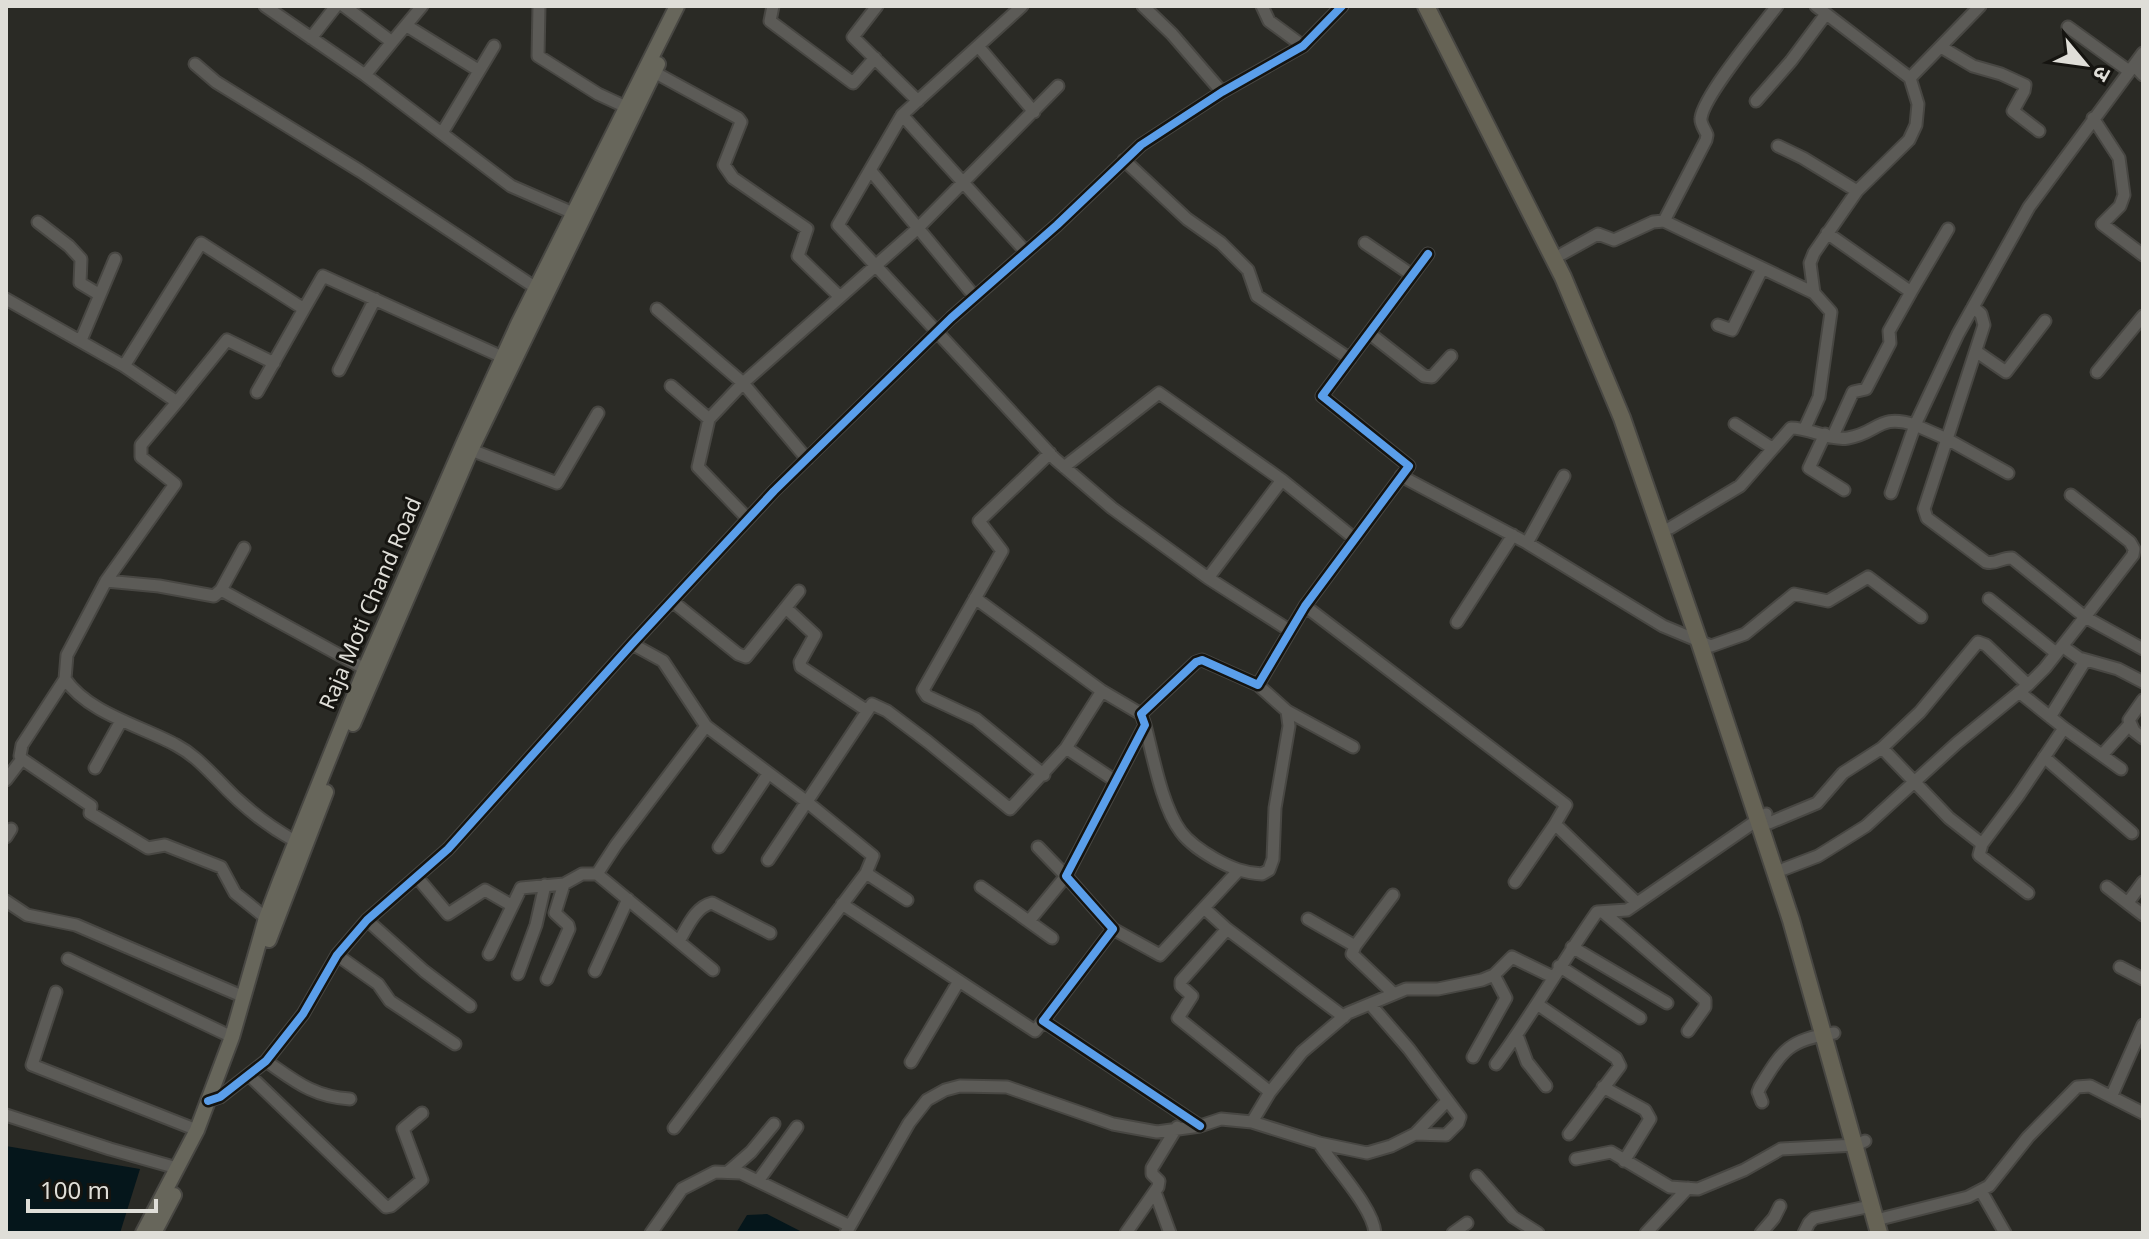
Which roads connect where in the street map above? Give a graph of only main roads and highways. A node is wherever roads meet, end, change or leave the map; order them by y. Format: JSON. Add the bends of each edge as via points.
{"nodes":[{"id":1,"x":677,"y":6,"type":"edge"},
{"id":2,"x":686,"y":6,"type":"edge"},
{"id":3,"x":1426,"y":6,"type":"edge"},
{"id":4,"x":1438,"y":6,"type":"edge"},
{"id":5,"x":508,"y":359,"type":"junction"},
{"id":6,"x":1705,"y":644,"type":"junction"},
{"id":7,"x":1764,"y":819,"type":"junction"},
{"id":8,"x":1829,"y":1033,"type":"junction"},
{"id":9,"x":214,"y":1099,"type":"junction"},
{"id":10,"x":1860,"y":1143,"type":"junction"},
{"id":11,"x":1884,"y":1228,"type":"edge"},
{"id":12,"x":143,"y":1233,"type":"edge"},
{"id":13,"x":154,"y":1233,"type":"edge"}],
"edges":[{"from":1,"to":5,"type":"main road","name":"Raja Moti Chand Road","via":[[536,288]]},
{"from":2,"to":5,"type":"main road"},
{"from":3,"to":6,"type":"highway","via":[[1580,315]]},
{"from":4,"to":6,"type":"highway","via":[[1601,341],[1670,528]]},
{"from":5,"to":9,"type":"main road","via":[[347,738]]},
{"from":5,"to":9,"type":"main road","name":"Raja Moti Chand Road","via":[[365,669],[295,841],[266,918]]},
{"from":6,"to":7,"type":"highway"},
{"from":7,"to":8,"type":"highway"},
{"from":7,"to":8,"type":"highway","via":[[1784,869]]},
{"from":8,"to":10,"type":"highway"},
{"from":9,"to":12,"type":"main road","name":"Raja Moti Chand Road"},
{"from":9,"to":13,"type":"main road"},
{"from":10,"to":11,"type":"highway"},
{"from":10,"to":11,"type":"highway","via":[[1871,1206]]}]}
